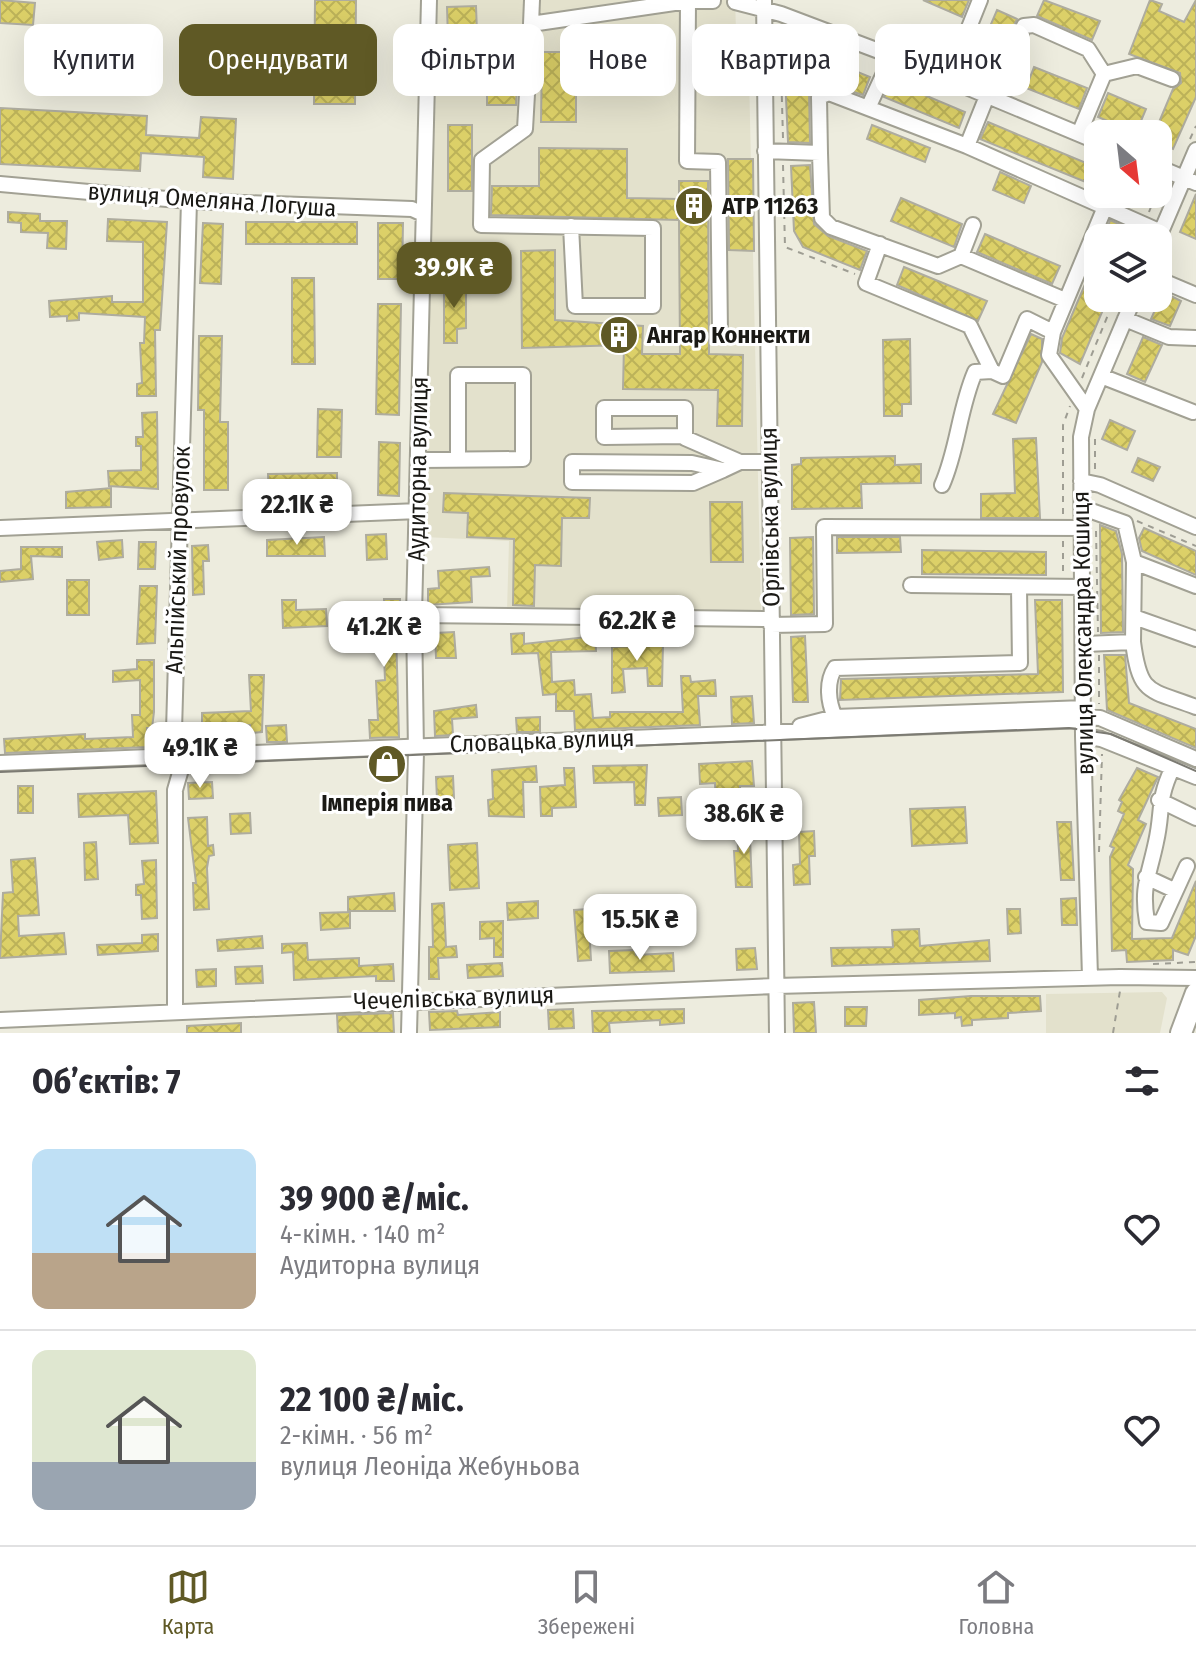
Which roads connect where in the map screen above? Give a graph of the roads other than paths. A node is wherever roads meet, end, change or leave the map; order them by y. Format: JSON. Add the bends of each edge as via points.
{"nodes":[{"id":1,"x":429,"y":0,"type":"edge"},
{"id":2,"x":532,"y":0,"type":"edge"},
{"id":3,"x":980,"y":0,"type":"edge"},
{"id":4,"x":688,"y":1,"type":"edge"},
{"id":5,"x":713,"y":1,"type":"edge"},
{"id":6,"x":735,"y":2,"type":"edge"},
{"id":7,"x":764,"y":5,"type":"edge"},
{"id":8,"x":531,"y":24,"type":"joint"},
{"id":9,"x":970,"y":24,"type":"edge"},
{"id":10,"x":875,"y":50,"type":"edge"},
{"id":11,"x":1104,"y":74,"type":"junction"},
{"id":12,"x":1172,"y":79,"type":"dead end"},
{"id":13,"x":875,"y":93,"type":"edge"},
{"id":14,"x":527,"y":96,"type":"edge"},
{"id":15,"x":990,"y":97,"type":"junction"},
{"id":16,"x":868,"y":108,"type":"junction"},
{"id":17,"x":1079,"y":134,"type":"junction"},
{"id":18,"x":1084,"y":136,"type":"edge"},
{"id":19,"x":1193,"y":144,"type":"edge"},
{"id":20,"x":967,"y":146,"type":"junction"},
{"id":21,"x":765,"y":151,"type":"junction"},
{"id":22,"x":820,"y":153,"type":"junction"},
{"id":23,"x":1190,"y":181,"type":"edge"},
{"id":24,"x":0,"y":184,"type":"edge"},
{"id":25,"x":1084,"y":198,"type":"edge"},
{"id":26,"x":189,"y":201,"type":"junction"},
{"id":27,"x":1105,"y":208,"type":"edge"},
{"id":28,"x":1107,"y":208,"type":"edge"},
{"id":29,"x":423,"y":214,"type":"junction"},
{"id":30,"x":1137,"y":224,"type":"edge"},
{"id":31,"x":1167,"y":224,"type":"edge"},
{"id":32,"x":973,"y":225,"type":"dead end"},
{"id":33,"x":571,"y":226,"type":"junction"},
{"id":34,"x":880,"y":244,"type":"junction"},
{"id":35,"x":961,"y":256,"type":"junction"},
{"id":36,"x":1172,"y":285,"type":"edge"},
{"id":37,"x":1196,"y":295,"type":"edge"},
{"id":38,"x":1065,"y":300,"type":"junction"},
{"id":39,"x":1128,"y":312,"type":"edge"},
{"id":40,"x":1125,"y":319,"type":"junction"},
{"id":41,"x":1053,"y":332,"type":"junction"},
{"id":42,"x":720,"y":333,"type":"dead end"},
{"id":43,"x":1196,"y":338,"type":"edge"},
{"id":44,"x":992,"y":371,"type":"junction"},
{"id":45,"x":1101,"y":376,"type":"junction"},
{"id":46,"x":1087,"y":409,"type":"junction"},
{"id":47,"x":1193,"y":412,"type":"dead end"},
{"id":48,"x":685,"y":438,"type":"junction"},
{"id":49,"x":419,"y":460,"type":"junction"},
{"id":50,"x":458,"y":460,"type":"junction"},
{"id":51,"x":740,"y":462,"type":"junction"},
{"id":52,"x":769,"y":462,"type":"junction"},
{"id":53,"x":723,"y":470,"type":"junction"},
{"id":54,"x":1088,"y":483,"type":"junction"},
{"id":55,"x":942,"y":485,"type":"dead end"},
{"id":56,"x":1089,"y":510,"type":"junction"},
{"id":57,"x":419,"y":511,"type":"junction"},
{"id":58,"x":179,"y":520,"type":"junction"},
{"id":59,"x":1196,"y":527,"type":"edge"},
{"id":60,"x":0,"y":528,"type":"edge"},
{"id":61,"x":1083,"y":528,"type":"junction"},
{"id":62,"x":1134,"y":562,"type":"junction"},
{"id":63,"x":911,"y":585,"type":"dead end"},
{"id":64,"x":1196,"y":586,"type":"edge"},
{"id":65,"x":1019,"y":587,"type":"junction"},
{"id":66,"x":1084,"y":587,"type":"junction"},
{"id":67,"x":414,"y":615,"type":"junction"},
{"id":68,"x":1134,"y":617,"type":"junction"},
{"id":69,"x":771,"y":622,"type":"junction"},
{"id":70,"x":1196,"y":639,"type":"edge"},
{"id":71,"x":1133,"y":642,"type":"junction"},
{"id":72,"x":1092,"y":644,"type":"junction"},
{"id":73,"x":1196,"y":707,"type":"edge"},
{"id":74,"x":1084,"y":715,"type":"junction"},
{"id":75,"x":835,"y":717,"type":"junction"},
{"id":76,"x":773,"y":733,"type":"junction"},
{"id":77,"x":1083,"y":736,"type":"junction"},
{"id":78,"x":416,"y":745,"type":"junction"},
{"id":79,"x":183,"y":756,"type":"junction"},
{"id":80,"x":1196,"y":759,"type":"edge"},
{"id":81,"x":0,"y":763,"type":"edge"},
{"id":82,"x":1172,"y":769,"type":"junction"},
{"id":83,"x":1196,"y":777,"type":"edge"},
{"id":84,"x":1159,"y":800,"type":"junction"},
{"id":85,"x":1196,"y":818,"type":"edge"},
{"id":86,"x":1187,"y":866,"type":"dead end"},
{"id":87,"x":1146,"y":877,"type":"junction"},
{"id":88,"x":1174,"y":890,"type":"junction"},
{"id":89,"x":1090,"y":977,"type":"junction"},
{"id":90,"x":1196,"y":978,"type":"edge"},
{"id":91,"x":776,"y":986,"type":"junction"},
{"id":92,"x":1196,"y":993,"type":"edge"},
{"id":93,"x":409,"y":999,"type":"junction"},
{"id":94,"x":175,"y":1009,"type":"junction"},
{"id":95,"x":0,"y":1020,"type":"edge"},
{"id":96,"x":409,"y":1033,"type":"edge"},
{"id":97,"x":777,"y":1033,"type":"edge"},
{"id":98,"x":1181,"y":1033,"type":"edge"}],
"edges":[{"from":1,"to":29,"type":"street","name":"Аудиторна вулиця"},
{"from":2,"to":8,"type":"street"},
{"from":3,"to":9,"type":"street"},
{"from":4,"to":5,"type":"street"},
{"from":4,"to":8,"type":"street"},
{"from":4,"to":42,"type":"street","via":[[687,161],[718,162]]},
{"from":6,"to":7,"type":"street"},
{"from":7,"to":10,"type":"street"},
{"from":7,"to":21,"type":"street","name":"Орлівська вулиця"},
{"from":11,"to":12,"type":"street","via":[[1137,66]]},
{"from":11,"to":15,"type":"street","via":[[1088,49],[1034,25],[1024,26]]},
{"from":11,"to":17,"type":"street"},
{"from":13,"to":16,"type":"street"},
{"from":14,"to":33,"type":"street","via":[[525,129],[482,160],[481,225]]},
{"from":15,"to":17,"type":"street"},
{"from":15,"to":20,"type":"street"},
{"from":16,"to":20,"type":"street"},
{"from":16,"to":22,"type":"street","via":[[829,93],[819,97]]},
{"from":17,"to":18,"type":"street"},
{"from":19,"to":23,"type":"street"},
{"from":20,"to":25,"type":"street"},
{"from":21,"to":22,"type":"street"},
{"from":21,"to":52,"type":"street","name":"Орлівська вулиця"},
{"from":22,"to":34,"type":"street","via":[[822,218],[831,227]]},
{"from":23,"to":31,"type":"street"},
{"from":24,"to":26,"type":"street","name":"вулиця Омеляна Логуша"},
{"from":26,"to":29,"type":"street","name":"вулиця Омеляна Логуша","via":[[412,209]]},
{"from":26,"to":58,"type":"street","name":"Альпійський провулок"},
{"from":27,"to":38,"type":"street"},
{"from":28,"to":30,"type":"street"},
{"from":29,"to":49,"type":"street","name":"Аудиторна вулиця"},
{"from":32,"to":35,"type":"street"},
{"from":33,"to":33,"type":"street","via":[[653,228],[653,306],[575,306]]},
{"from":34,"to":35,"type":"street","via":[[938,266]]},
{"from":34,"to":44,"type":"street","via":[[866,283],[970,326]]},
{"from":35,"to":38,"type":"street"},
{"from":36,"to":37,"type":"street"},
{"from":38,"to":41,"type":"street"},
{"from":39,"to":40,"type":"street","name":"вулиця Олександра Кошиця"},
{"from":40,"to":43,"type":"street","via":[[1169,337]]},
{"from":40,"to":45,"type":"street","name":"вулиця Олександра Кошиця"},
{"from":41,"to":44,"type":"street","via":[[1027,319],[1003,376]]},
{"from":41,"to":46,"type":"street","via":[[1049,355]]},
{"from":44,"to":55,"type":"street","via":[[975,372]]},
{"from":45,"to":46,"type":"street","name":"вулиця Олександра Кошиця"},
{"from":45,"to":47,"type":"street"},
{"from":46,"to":54,"type":"street","name":"вулиця Олександра Кошиця","via":[[1081,437]]},
{"from":48,"to":48,"type":"street","via":[[604,437],[604,408],[685,408]]},
{"from":48,"to":51,"type":"street"},
{"from":49,"to":50,"type":"street"},
{"from":49,"to":57,"type":"street","name":"Аудиторна вулиця"},
{"from":50,"to":50,"type":"street","via":[[523,459],[523,375],[458,375]]},
{"from":51,"to":52,"type":"street"},
{"from":51,"to":53,"type":"street"},
{"from":52,"to":69,"type":"street","name":"Орлівська вулиця"},
{"from":53,"to":53,"type":"street","via":[[692,463],[572,462],[572,482],[693,483]]},
{"from":54,"to":56,"type":"street","name":"вулиця Олександра Кошиця"},
{"from":54,"to":59,"type":"street"},
{"from":56,"to":61,"type":"street","name":"вулиця Олександра Кошиця"},
{"from":56,"to":62,"type":"street","via":[[1125,523]]},
{"from":57,"to":58,"type":"street"},
{"from":57,"to":67,"type":"street","name":"Аудиторна вулиця"},
{"from":58,"to":60,"type":"street"},
{"from":58,"to":79,"type":"street","name":"Альпійський провулок","via":[[174,731]]},
{"from":61,"to":66,"type":"street","name":"вулиця Олександра Кошиця"},
{"from":61,"to":69,"type":"street","via":[[824,527],[825,624]]},
{"from":62,"to":64,"type":"street"},
{"from":62,"to":68,"type":"street"},
{"from":63,"to":65,"type":"street"},
{"from":65,"to":66,"type":"street"},
{"from":65,"to":75,"type":"street","via":[[1020,663],[835,668],[830,706]]},
{"from":66,"to":72,"type":"street","name":"вулиця Олександра Кошиця"},
{"from":67,"to":69,"type":"street"},
{"from":67,"to":78,"type":"street","name":"Аудиторна вулиця"},
{"from":68,"to":70,"type":"street"},
{"from":68,"to":71,"type":"street"},
{"from":69,"to":76,"type":"street","name":"Орлівська вулиця"},
{"from":71,"to":72,"type":"street"},
{"from":71,"to":73,"type":"street","via":[[1137,674],[1146,688]]},
{"from":72,"to":74,"type":"street","name":"вулиця Олександра Кошиця"},
{"from":74,"to":75,"type":"street"},
{"from":74,"to":76,"type":"street","name":"Словацька вулиця"},
{"from":74,"to":77,"type":"street","name":"вулиця Олександра Кошиця"},
{"from":74,"to":80,"type":"street","name":"Словацька вулиця"},
{"from":75,"to":76,"type":"street"},
{"from":76,"to":78,"type":"street","name":"Словацька вулиця"},
{"from":76,"to":91,"type":"street","name":"Орлівська вулиця"},
{"from":77,"to":82,"type":"street"},
{"from":77,"to":89,"type":"street","name":"вулиця Олександра Кошиця"},
{"from":78,"to":79,"type":"street","name":"Словацька вулиця"},
{"from":78,"to":93,"type":"street","name":"Аудиторна вулиця"},
{"from":79,"to":81,"type":"street","name":"Словацька вулиця"},
{"from":79,"to":94,"type":"street","name":"Альпійський провулок","via":[[175,790]]},
{"from":82,"to":83,"type":"street"},
{"from":82,"to":84,"type":"street"},
{"from":84,"to":85,"type":"street"},
{"from":84,"to":87,"type":"street","via":[[1157,840]]},
{"from":86,"to":88,"type":"street"},
{"from":87,"to":88,"type":"street"},
{"from":87,"to":88,"type":"street","via":[[1142,893],[1147,922],[1161,923]]},
{"from":89,"to":90,"type":"street","name":"Чечелівська вулиця"},
{"from":89,"to":91,"type":"street","name":"Чечелівська вулиця"},
{"from":91,"to":93,"type":"street","name":"Чечелівська вулиця"},
{"from":91,"to":97,"type":"street","name":"Орлівська вулиця"},
{"from":92,"to":98,"type":"highway"},
{"from":93,"to":94,"type":"street","name":"Чечелівська вулиця"},
{"from":93,"to":96,"type":"street","name":"Аудиторна вулиця"},
{"from":94,"to":95,"type":"street","name":"Чечелівська вулиця"}]}
